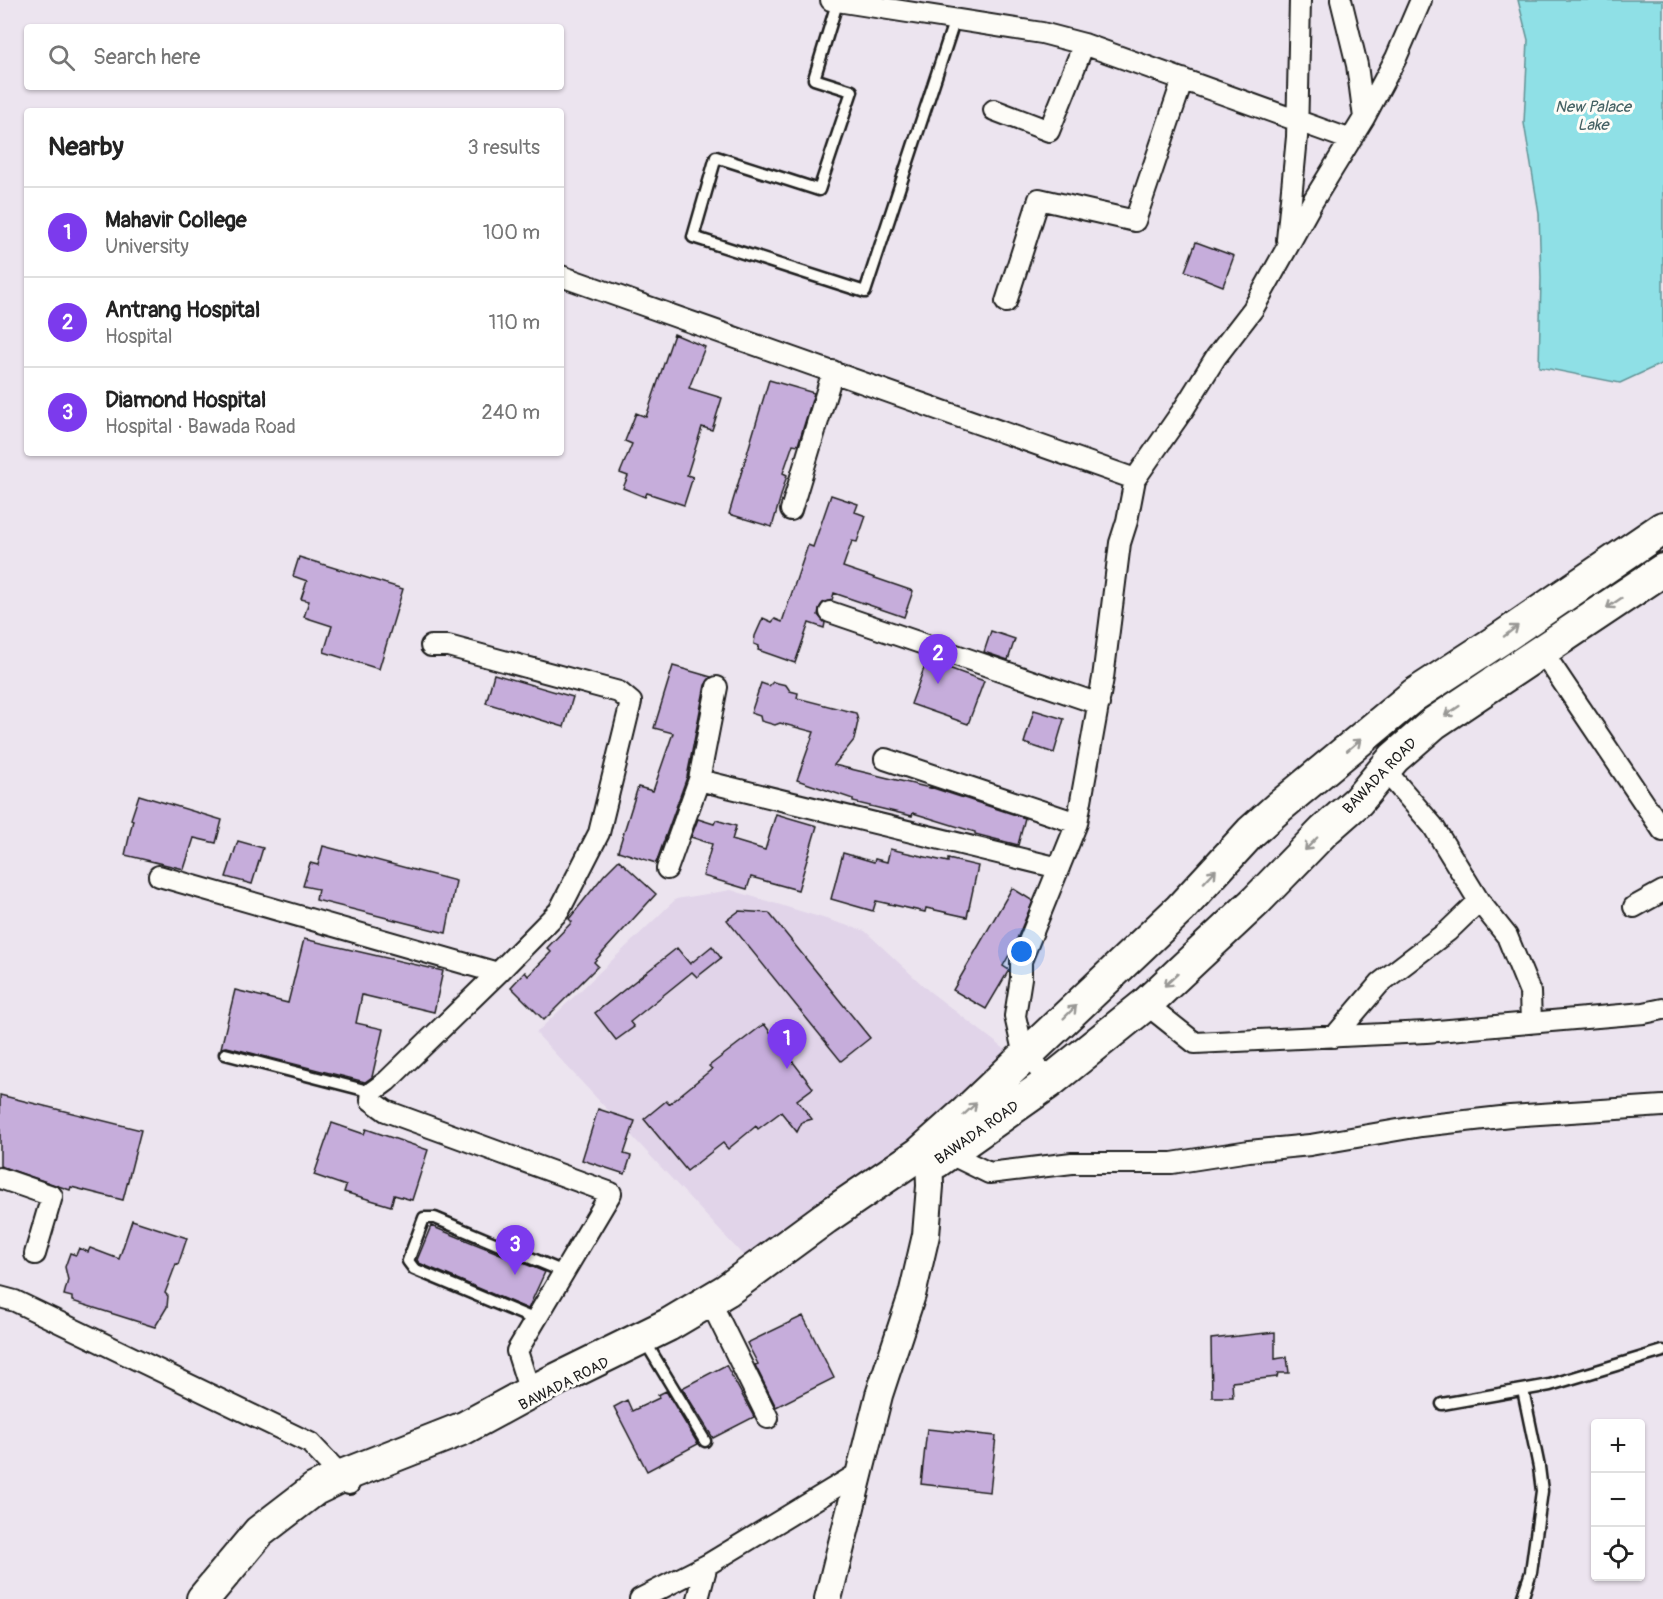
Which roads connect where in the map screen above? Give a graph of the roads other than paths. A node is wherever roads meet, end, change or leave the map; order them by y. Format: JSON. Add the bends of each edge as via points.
{"nodes":[{"id":1,"x":831,"y":0,"type":"edge"},
{"id":2,"x":838,"y":0,"type":"edge"},
{"id":3,"x":1300,"y":0,"type":"edge"},
{"id":4,"x":1341,"y":0,"type":"edge"},
{"id":5,"x":1421,"y":0,"type":"edge"},
{"id":6,"x":955,"y":19,"type":"junction"},
{"id":7,"x":1084,"y":44,"type":"junction"},
{"id":8,"x":1183,"y":79,"type":"junction"},
{"id":9,"x":994,"y":110,"type":"dead end"},
{"id":10,"x":1364,"y":118,"type":"junction"},
{"id":11,"x":1298,"y":122,"type":"junction"},
{"id":12,"x":1351,"y":140,"type":"junction"},
{"id":13,"x":1286,"y":246,"type":"junction"},
{"id":14,"x":564,"y":277,"type":"edge"},
{"id":15,"x":1006,"y":302,"type":"dead end"},
{"id":16,"x":833,"y":371,"type":"junction"},
{"id":17,"x":1135,"y":479,"type":"junction"},
{"id":18,"x":791,"y":510,"type":"dead end"},
{"id":19,"x":1663,"y":528,"type":"edge"},
{"id":20,"x":1663,"y":570,"type":"edge"},
{"id":21,"x":830,"y":612,"type":"dead end"},
{"id":22,"x":431,"y":646,"type":"dead end"},
{"id":23,"x":1542,"y":651,"type":"junction"},
{"id":24,"x":717,"y":687,"type":"dead end"},
{"id":25,"x":1099,"y":704,"type":"junction"},
{"id":26,"x":885,"y":759,"type":"dead end"},
{"id":27,"x":1384,"y":769,"type":"junction"},
{"id":28,"x":699,"y":780,"type":"junction"},
{"id":29,"x":1077,"y":823,"type":"junction"},
{"id":30,"x":1663,"y":831,"type":"edge"},
{"id":31,"x":1059,"y":868,"type":"junction"},
{"id":32,"x":667,"y":869,"type":"dead end"},
{"id":33,"x":159,"y":876,"type":"dead end"},
{"id":34,"x":1663,"y":891,"type":"edge"},
{"id":35,"x":1479,"y":901,"type":"junction"},
{"id":36,"x":1634,"y":907,"type":"dead end"},
{"id":37,"x":498,"y":974,"type":"junction"},
{"id":38,"x":1146,"y":1004,"type":"junction"},
{"id":39,"x":1663,"y":1009,"type":"edge"},
{"id":40,"x":1531,"y":1023,"type":"junction"},
{"id":41,"x":1334,"y":1037,"type":"junction"},
{"id":42,"x":1028,"y":1053,"type":"junction"},
{"id":43,"x":225,"y":1054,"type":"dead end"},
{"id":44,"x":1048,"y":1083,"type":"junction"},
{"id":45,"x":372,"y":1092,"type":"junction"},
{"id":46,"x":1663,"y":1106,"type":"edge"},
{"id":47,"x":936,"y":1152,"type":"junction"},
{"id":48,"x":0,"y":1178,"type":"edge"},
{"id":49,"x":35,"y":1254,"type":"dead end"},
{"id":50,"x":559,"y":1270,"type":"junction"},
{"id":51,"x":0,"y":1298,"type":"edge"},
{"id":52,"x":716,"y":1313,"type":"junction"},
{"id":53,"x":534,"y":1319,"type":"junction"},
{"id":54,"x":646,"y":1343,"type":"junction"},
{"id":55,"x":1663,"y":1351,"type":"edge"},
{"id":56,"x":1523,"y":1390,"type":"junction"},
{"id":57,"x":530,"y":1392,"type":"junction"},
{"id":58,"x":1442,"y":1404,"type":"dead end"},
{"id":59,"x":768,"y":1418,"type":"dead end"},
{"id":60,"x":705,"y":1441,"type":"dead end"},
{"id":61,"x":859,"y":1473,"type":"junction"},
{"id":62,"x":347,"y":1481,"type":"junction"},
{"id":63,"x":707,"y":1565,"type":"junction"},
{"id":64,"x":202,"y":1599,"type":"edge"},
{"id":65,"x":229,"y":1599,"type":"edge"},
{"id":66,"x":640,"y":1599,"type":"edge"},
{"id":67,"x":698,"y":1599,"type":"edge"},
{"id":68,"x":828,"y":1599,"type":"edge"},
{"id":69,"x":1522,"y":1599,"type":"edge"}],
"edges":[{"from":1,"to":2,"type":"street"},
{"from":2,"to":6,"type":"street"},
{"from":2,"to":6,"type":"lane","via":[[814,78],[852,92],[819,190],[716,157],[693,237],[865,292]]},
{"from":3,"to":11,"type":"street"},
{"from":4,"to":10,"type":"street","via":[[1357,65]]},
{"from":5,"to":10,"type":"street"},
{"from":6,"to":7,"type":"street"},
{"from":7,"to":8,"type":"street"},
{"from":7,"to":9,"type":"street","via":[[1049,131]]},
{"from":8,"to":11,"type":"street"},
{"from":8,"to":15,"type":"street","via":[[1134,221],[1039,199]]},
{"from":10,"to":12,"type":"street"},
{"from":11,"to":12,"type":"street"},
{"from":11,"to":13,"type":"street"},
{"from":12,"to":13,"type":"street"},
{"from":13,"to":17,"type":"street","via":[[1253,309],[1216,357]]},
{"from":14,"to":16,"type":"street"},
{"from":16,"to":17,"type":"street"},
{"from":16,"to":18,"type":"street"},
{"from":17,"to":25,"type":"street","via":[[1120,543]]},
{"from":42,"to":19,"type":"main road","one_way":true,"via":[[1180,909],[1251,832],[1392,713]]},
{"from":20,"to":23,"type":"main road","name":"BAWADA ROAD","one_way":true},
{"from":21,"to":25,"type":"street"},
{"from":22,"to":37,"type":"street","via":[[448,646],[619,692],[631,702],[599,833],[559,911]]},
{"from":23,"to":27,"type":"main road","name":"BAWADA ROAD","one_way":true,"via":[[1434,723]]},
{"from":23,"to":30,"type":"street"},
{"from":24,"to":28,"type":"street"},
{"from":25,"to":29,"type":"street"},
{"from":26,"to":29,"type":"street"},
{"from":27,"to":35,"type":"street","via":[[1433,826]]},
{"from":27,"to":38,"type":"main road","name":"BAWADA ROAD","one_way":true,"via":[[1358,801]]},
{"from":28,"to":31,"type":"street"},
{"from":28,"to":32,"type":"street"},
{"from":29,"to":31,"type":"street"},
{"from":31,"to":42,"type":"street","via":[[1021,961],[1016,1016],[1023,1051]]},
{"from":33,"to":37,"type":"street"},
{"from":34,"to":36,"type":"street"},
{"from":35,"to":40,"type":"street","via":[[1507,936],[1530,992]]},
{"from":35,"to":41,"type":"street","via":[[1448,931],[1380,983]]},
{"from":37,"to":45,"type":"street"},
{"from":38,"to":41,"type":"street","via":[[1195,1043]]},
{"from":38,"to":44,"type":"main road","name":"BAWADA ROAD"},
{"from":39,"to":40,"type":"street"},
{"from":40,"to":41,"type":"street"},
{"from":42,"to":44,"type":"street"},
{"from":47,"to":42,"type":"main road","one_way":true},
{"from":43,"to":45,"type":"lane"},
{"from":44,"to":47,"type":"main road","name":"BAWADA ROAD"},
{"from":45,"to":50,"type":"street","via":[[371,1100],[386,1111],[610,1193]]},
{"from":46,"to":47,"type":"street","via":[[1467,1120],[1172,1163],[1072,1163],[989,1173]]},
{"from":47,"to":52,"type":"main road","name":"BAWADA ROAD","via":[[902,1183],[782,1271]]},
{"from":47,"to":57,"type":"main road","via":[[825,1218],[727,1290],[668,1324]]},
{"from":47,"to":61,"type":"street","via":[[912,1295],[879,1395]]},
{"from":48,"to":49,"type":"street","via":[[52,1196]]},
{"from":50,"to":53,"type":"street"},
{"from":50,"to":53,"type":"lane","via":[[435,1218],[424,1218],[408,1261],[414,1269]]},
{"from":51,"to":62,"type":"street","via":[[15,1301],[310,1443]]},
{"from":52,"to":54,"type":"main road","name":"BAWADA ROAD"},
{"from":52,"to":59,"type":"street"},
{"from":53,"to":57,"type":"street","via":[[517,1351]]},
{"from":54,"to":60,"type":"lane"},
{"from":54,"to":62,"type":"main road","name":"BAWADA ROAD","via":[[386,1475]]},
{"from":55,"to":56,"type":"lane"},
{"from":56,"to":58,"type":"lane"},
{"from":56,"to":69,"type":"lane","via":[[1542,1491],[1531,1572]]},
{"from":57,"to":62,"type":"main road","via":[[462,1429]]},
{"from":61,"to":63,"type":"street"},
{"from":61,"to":68,"type":"street"},
{"from":62,"to":64,"type":"main road","via":[[315,1489],[259,1532]]},
{"from":62,"to":65,"type":"main road","name":"BAWADA ROAD","via":[[275,1540]]},
{"from":63,"to":66,"type":"street"},
{"from":63,"to":67,"type":"street"}]}
